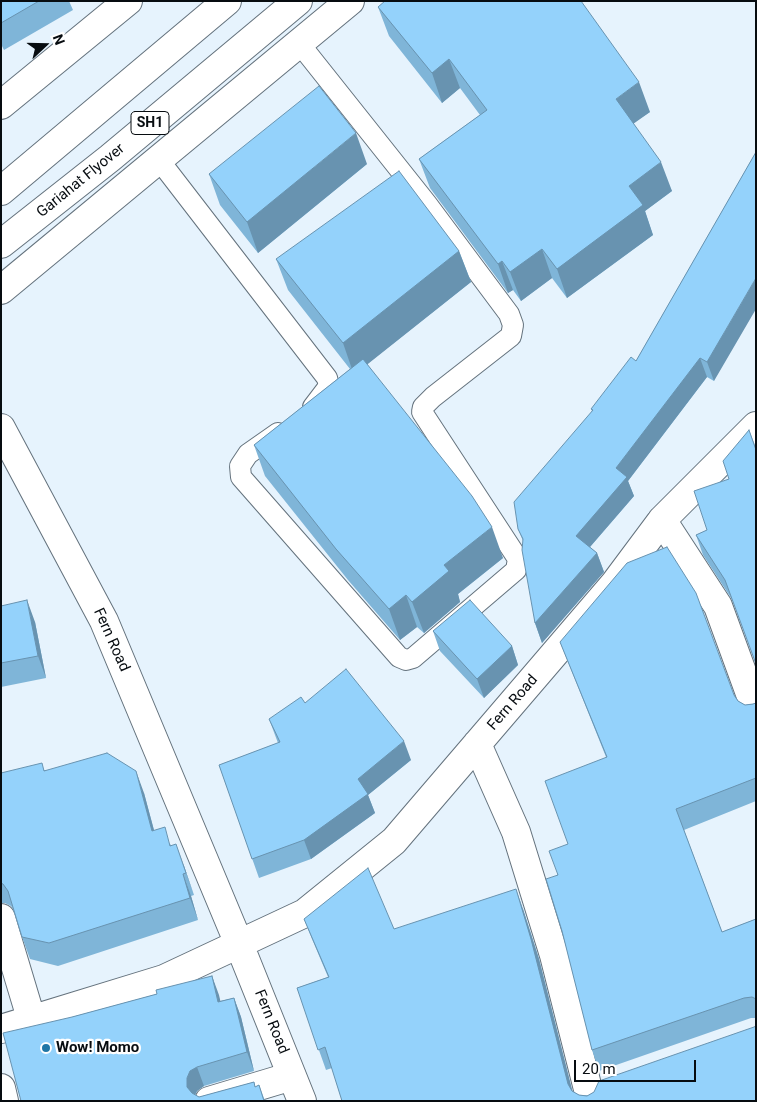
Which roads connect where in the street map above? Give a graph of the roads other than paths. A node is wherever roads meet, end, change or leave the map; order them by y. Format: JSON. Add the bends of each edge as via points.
{"nodes":[{"id":1,"x":128,"y":1,"type":"edge"},
{"id":2,"x":227,"y":1,"type":"edge"},
{"id":3,"x":298,"y":1,"type":"edge"},
{"id":4,"x":350,"y":1,"type":"edge"},
{"id":5,"x":299,"y":43,"type":"junction"},
{"id":6,"x":1,"y":105,"type":"edge"},
{"id":7,"x":159,"y":160,"type":"junction"},
{"id":8,"x":1,"y":191,"type":"edge"},
{"id":9,"x":1,"y":244,"type":"edge"},
{"id":10,"x":1,"y":290,"type":"edge"},
{"id":11,"x":756,"y":426,"type":"edge"},
{"id":12,"x":1,"y":428,"type":"edge"},
{"id":13,"x":662,"y":520,"type":"junction"},
{"id":14,"x":756,"y":710,"type":"edge"},
{"id":15,"x":477,"y":744,"type":"junction"},
{"id":16,"x":1,"y":918,"type":"edge"},
{"id":17,"x":239,"y":944,"type":"junction"},
{"id":18,"x":31,"y":1018,"type":"junction"},
{"id":19,"x":1,"y":1029,"type":"edge"},
{"id":20,"x":616,"y":1082,"type":"edge"},
{"id":21,"x":1,"y":1088,"type":"edge"},
{"id":22,"x":297,"y":1089,"type":"edge"},
{"id":23,"x":590,"y":1096,"type":"edge"},
{"id":24,"x":4,"y":1101,"type":"edge"},
{"id":25,"x":209,"y":1101,"type":"edge"}],
"edges":[{"from":1,"to":6,"type":"street"},
{"from":2,"to":8,"type":"street"},
{"from":3,"to":9,"type":"street","name":"Gariahat Flyover","number":"SH1"},
{"from":4,"to":5,"type":"street"},
{"from":5,"to":7,"type":"street"},
{"from":5,"to":7,"type":"lane","via":[[427,204],[509,314],[513,325],[510,336],[433,397],[422,412],[518,559],[518,565],[413,658],[399,657],[241,478],[240,466],[248,454],[317,404],[329,382]]},
{"from":7,"to":10,"type":"street"},
{"from":11,"to":13,"type":"street","name":"Fern Road"},
{"from":12,"to":17,"type":"street","name":"Fern Road","via":[[104,621]]},
{"from":13,"to":14,"type":"street","via":[[718,606]]},
{"from":13,"to":15,"type":"street","name":"Fern Road","via":[[615,584]]},
{"from":15,"to":17,"type":"street","name":"Fern Road","via":[[394,841],[305,913]]},
{"from":15,"to":23,"type":"street","via":[[516,832],[554,955]]},
{"from":16,"to":18,"type":"street"},
{"from":17,"to":18,"type":"street","name":"Fern Road","via":[[164,979]]},
{"from":17,"to":22,"type":"street","name":"Fern Road"},
{"from":18,"to":19,"type":"street","name":"Fern Road"},
{"from":20,"to":23,"type":"street"},
{"from":21,"to":24,"type":"street"},
{"from":22,"to":25,"type":"street"}]}
